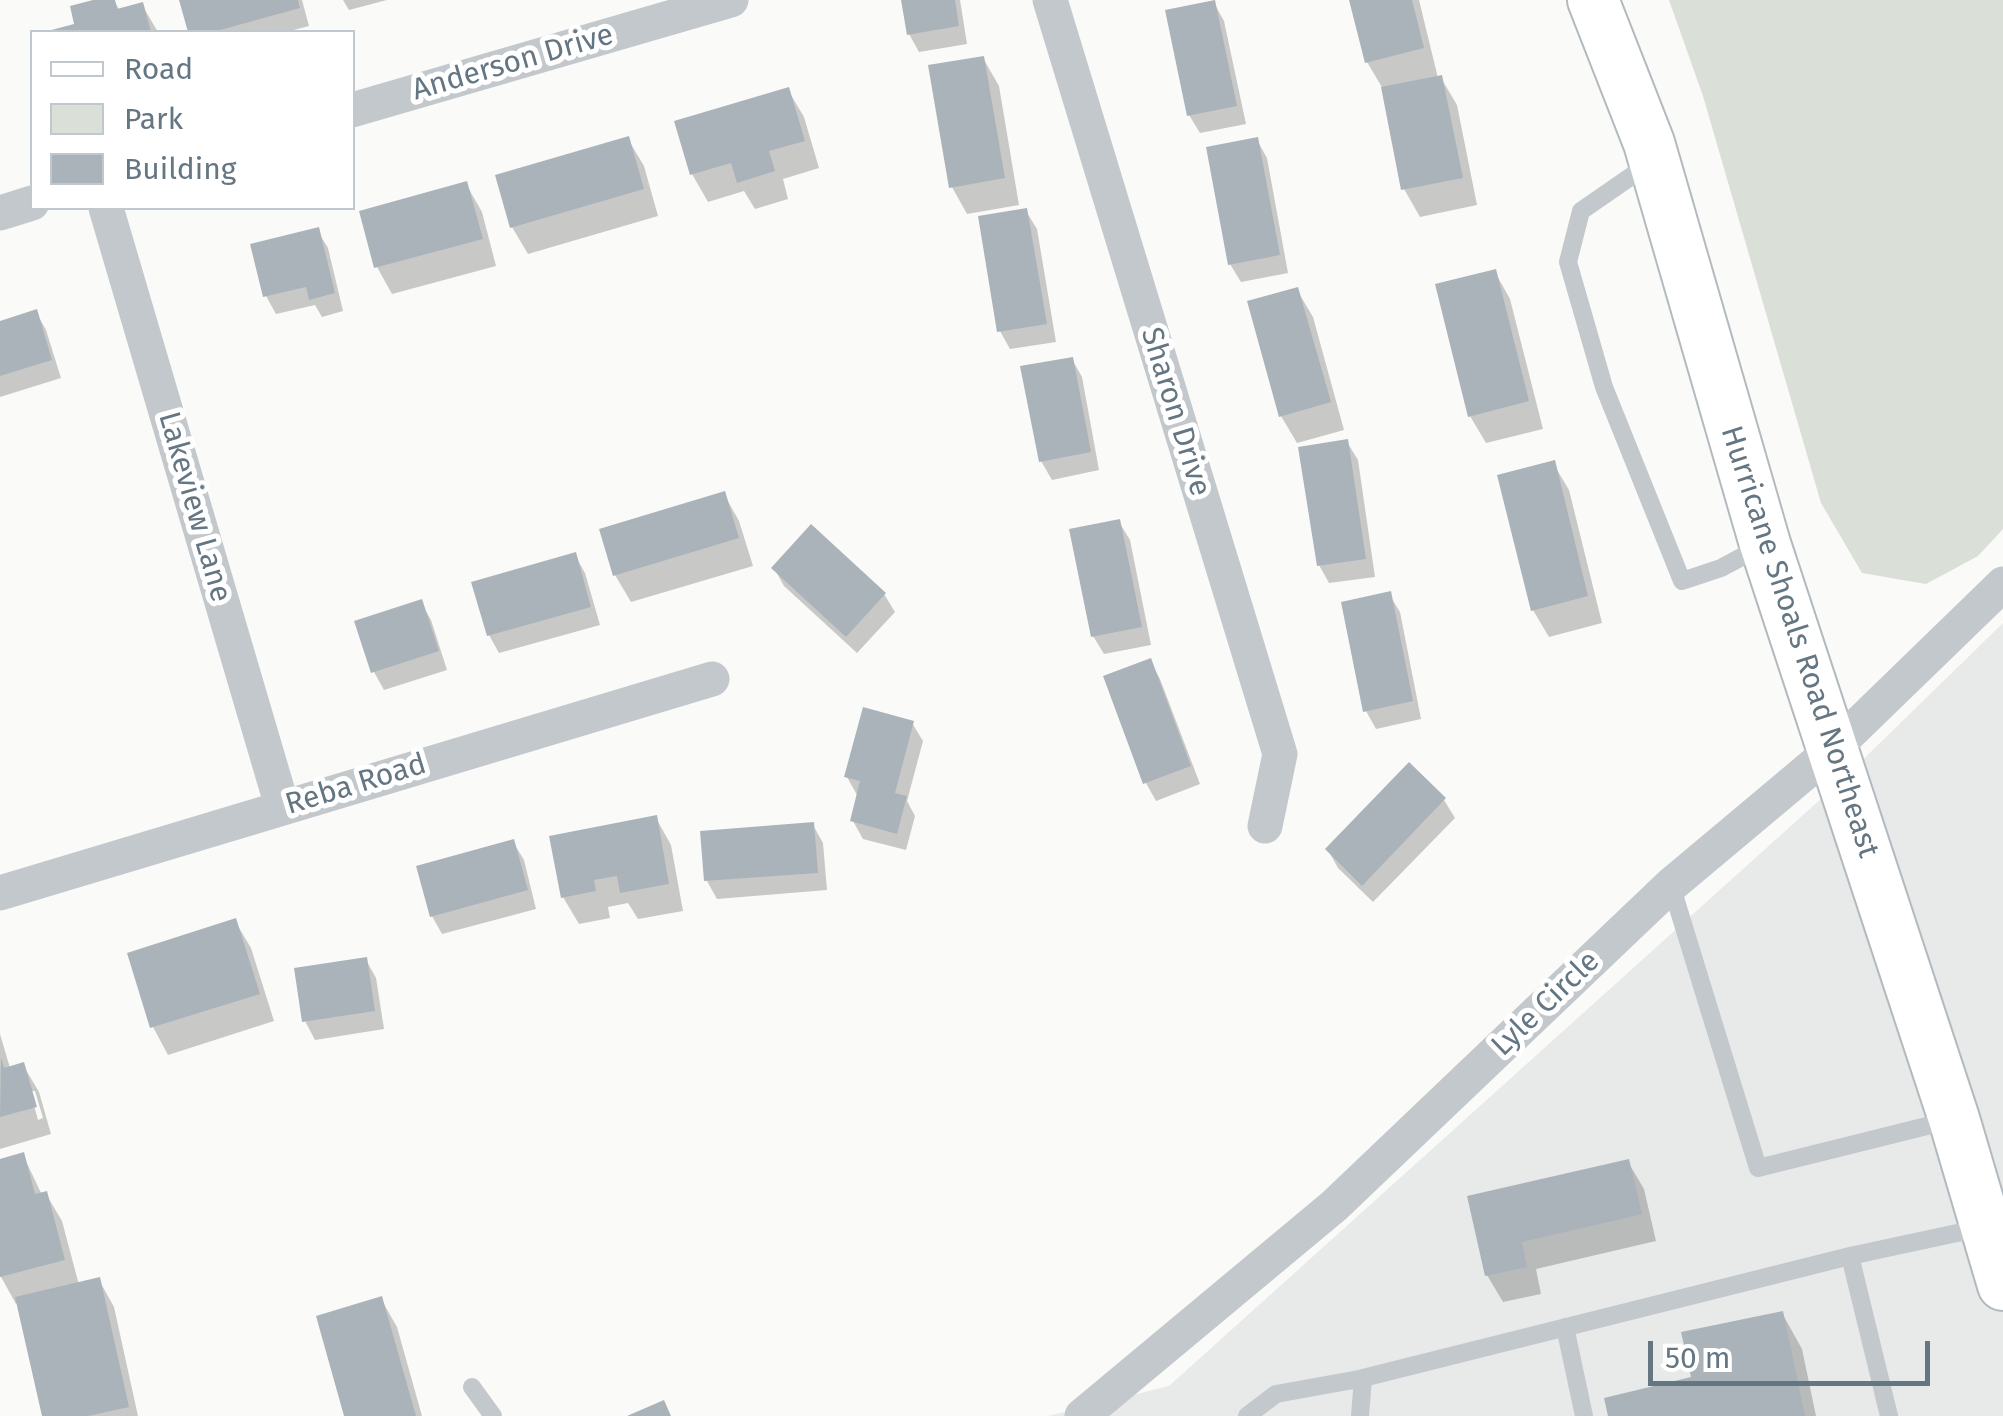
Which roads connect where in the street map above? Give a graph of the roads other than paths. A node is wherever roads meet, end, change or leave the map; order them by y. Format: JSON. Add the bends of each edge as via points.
{"nodes":[{"id":1,"x":730,"y":0,"type":"edge"},
{"id":2,"x":1050,"y":0,"type":"edge"},
{"id":3,"x":1593,"y":0,"type":"edge"},
{"id":4,"x":355,"y":109,"type":"edge"},
{"id":5,"x":1654,"y":161,"type":"junction"},
{"id":6,"x":30,"y":204,"type":"edge"},
{"id":7,"x":107,"y":210,"type":"edge"},
{"id":8,"x":0,"y":212,"type":"edge"},
{"id":9,"x":1765,"y":544,"type":"junction"},
{"id":10,"x":2003,"y":584,"type":"edge"},
{"id":11,"x":712,"y":679,"type":"dead end"},
{"id":12,"x":1832,"y":750,"type":"junction"},
{"id":13,"x":282,"y":806,"type":"junction"},
{"id":14,"x":1265,"y":826,"type":"dead end"},
{"id":15,"x":1671,"y":885,"type":"junction"},
{"id":16,"x":0,"y":893,"type":"edge"},
{"id":17,"x":1954,"y":1120,"type":"junction"},
{"id":18,"x":1850,"y":1256,"type":"junction"},
{"id":19,"x":1997,"y":1261,"type":"edge"},
{"id":20,"x":1565,"y":1327,"type":"junction"},
{"id":21,"x":1364,"y":1378,"type":"junction"},
{"id":22,"x":472,"y":1387,"type":"dead end"},
{"id":23,"x":493,"y":1416,"type":"edge"},
{"id":24,"x":1082,"y":1416,"type":"edge"},
{"id":25,"x":1246,"y":1416,"type":"edge"},
{"id":26,"x":1360,"y":1416,"type":"edge"},
{"id":27,"x":1584,"y":1416,"type":"edge"},
{"id":28,"x":1889,"y":1416,"type":"edge"}],
"edges":[{"from":1,"to":4,"type":"street","name":"Anderson Drive"},
{"from":2,"to":14,"type":"street","name":"Sharon Drive","via":[[1280,754]]},
{"from":3,"to":5,"type":"street","name":"Hurricane Shoals Road Northeast"},
{"from":5,"to":9,"type":"street","name":"Hurricane Shoals Road Northeast"},
{"from":5,"to":9,"type":"lane","via":[[1581,211],[1568,262],[1604,388],[1682,581]]},
{"from":6,"to":8,"type":"street"},
{"from":7,"to":13,"type":"street","name":"Lakeview Lane"},
{"from":9,"to":12,"type":"street","name":"Hurricane Shoals Road Northeast"},
{"from":10,"to":12,"type":"street","name":"Lyle Circle"},
{"from":11,"to":13,"type":"street","name":"Reba Road"},
{"from":12,"to":15,"type":"street","name":"Lyle Circle"},
{"from":12,"to":17,"type":"street","name":"Hurricane Shoals Road Northeast"},
{"from":13,"to":16,"type":"street","name":"Reba Road"},
{"from":15,"to":17,"type":"lane","via":[[1758,1168]]},
{"from":15,"to":24,"type":"street","name":"Lyle Circle","via":[[1334,1206]]},
{"from":17,"to":19,"type":"street","name":"Hurricane Shoals Road Northeast"},
{"from":18,"to":19,"type":"lane"},
{"from":18,"to":20,"type":"lane"},
{"from":18,"to":28,"type":"lane"},
{"from":20,"to":21,"type":"lane"},
{"from":20,"to":27,"type":"lane"},
{"from":21,"to":25,"type":"lane","via":[[1276,1394]]},
{"from":21,"to":26,"type":"lane"},
{"from":22,"to":23,"type":"lane"}]}
